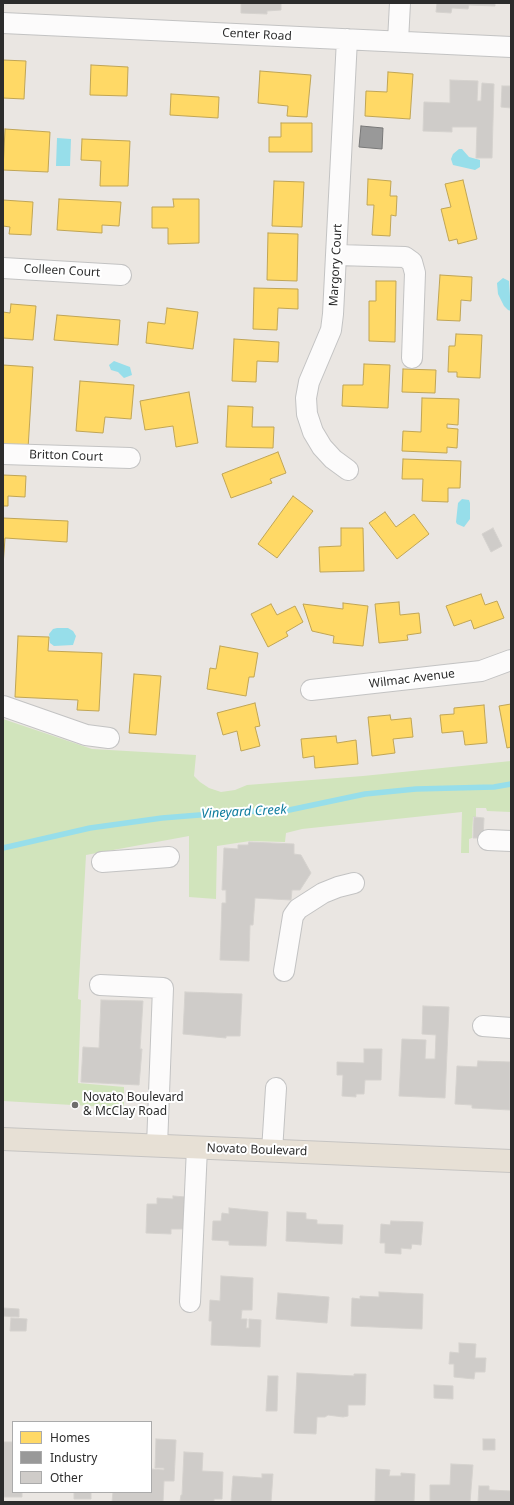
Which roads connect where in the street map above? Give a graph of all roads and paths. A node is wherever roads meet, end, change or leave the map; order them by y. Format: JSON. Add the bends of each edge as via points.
{"nodes":[{"id":1,"x":400,"y":3,"type":"edge"},
{"id":2,"x":3,"y":23,"type":"edge"},
{"id":3,"x":347,"y":39,"type":"junction"},
{"id":4,"x":398,"y":41,"type":"junction"},
{"id":5,"x":511,"y":47,"type":"edge"},
{"id":6,"x":338,"y":255,"type":"junction"},
{"id":7,"x":3,"y":268,"type":"edge"},
{"id":8,"x":121,"y":274,"type":"dead end"},
{"id":9,"x":412,"y":358,"type":"dead end"},
{"id":10,"x":3,"y":454,"type":"edge"},
{"id":11,"x":130,"y":458,"type":"dead end"},
{"id":12,"x":348,"y":470,"type":"dead end"},
{"id":13,"x":511,"y":660,"type":"edge"},
{"id":14,"x":311,"y":690,"type":"dead end"},
{"id":15,"x":3,"y":706,"type":"edge"},
{"id":16,"x":109,"y":738,"type":"dead end"},
{"id":17,"x":488,"y":840,"type":"dead end"},
{"id":18,"x":511,"y":841,"type":"edge"},
{"id":19,"x":169,"y":857,"type":"dead end"},
{"id":20,"x":102,"y":862,"type":"dead end"},
{"id":21,"x":354,"y":883,"type":"dead end"},
{"id":22,"x":284,"y":971,"type":"dead end"},
{"id":23,"x":100,"y":985,"type":"dead end"},
{"id":24,"x":483,"y":1026,"type":"dead end"},
{"id":25,"x":511,"y":1028,"type":"edge"},
{"id":26,"x":276,"y":1088,"type":"dead end"},
{"id":27,"x":3,"y":1138,"type":"edge"},
{"id":28,"x":157,"y":1146,"type":"junction"},
{"id":29,"x":197,"y":1148,"type":"junction"},
{"id":30,"x":272,"y":1151,"type":"junction"},
{"id":31,"x":511,"y":1161,"type":"edge"},
{"id":32,"x":190,"y":1302,"type":"dead end"}],
"edges":[{"from":1,"to":4,"type":"street"},
{"from":2,"to":3,"type":"street","name":"Center Road"},
{"from":3,"to":4,"type":"street","name":"Center Road"},
{"from":3,"to":6,"type":"street","name":"Margory Court"},
{"from":4,"to":5,"type":"street","name":"Center Road"},
{"from":6,"to":9,"type":"street","via":[[405,257],[412,262],[415,273]]},
{"from":6,"to":12,"type":"street","name":"Margory Court","via":[[331,330],[309,382],[307,409],[313,432],[322,447]]},
{"from":7,"to":8,"type":"street","name":"Colleen Court"},
{"from":10,"to":11,"type":"street","name":"Britton Court"},
{"from":13,"to":14,"type":"street","name":"Wilmac Avenue","via":[[481,671]]},
{"from":15,"to":16,"type":"street","via":[[86,735]]},
{"from":17,"to":18,"type":"street"},
{"from":19,"to":20,"type":"street"},
{"from":21,"to":22,"type":"street","via":[[323,893],[298,909],[293,916]]},
{"from":23,"to":28,"type":"street","via":[[163,988]]},
{"from":24,"to":25,"type":"street"},
{"from":26,"to":30,"type":"street"},
{"from":27,"to":28,"type":"main road","name":"Novato Boulevard"},
{"from":28,"to":29,"type":"main road","name":"Novato Boulevard"},
{"from":29,"to":30,"type":"main road","name":"Novato Boulevard"},
{"from":29,"to":32,"type":"street"},
{"from":30,"to":31,"type":"main road","name":"Novato Boulevard"}]}
